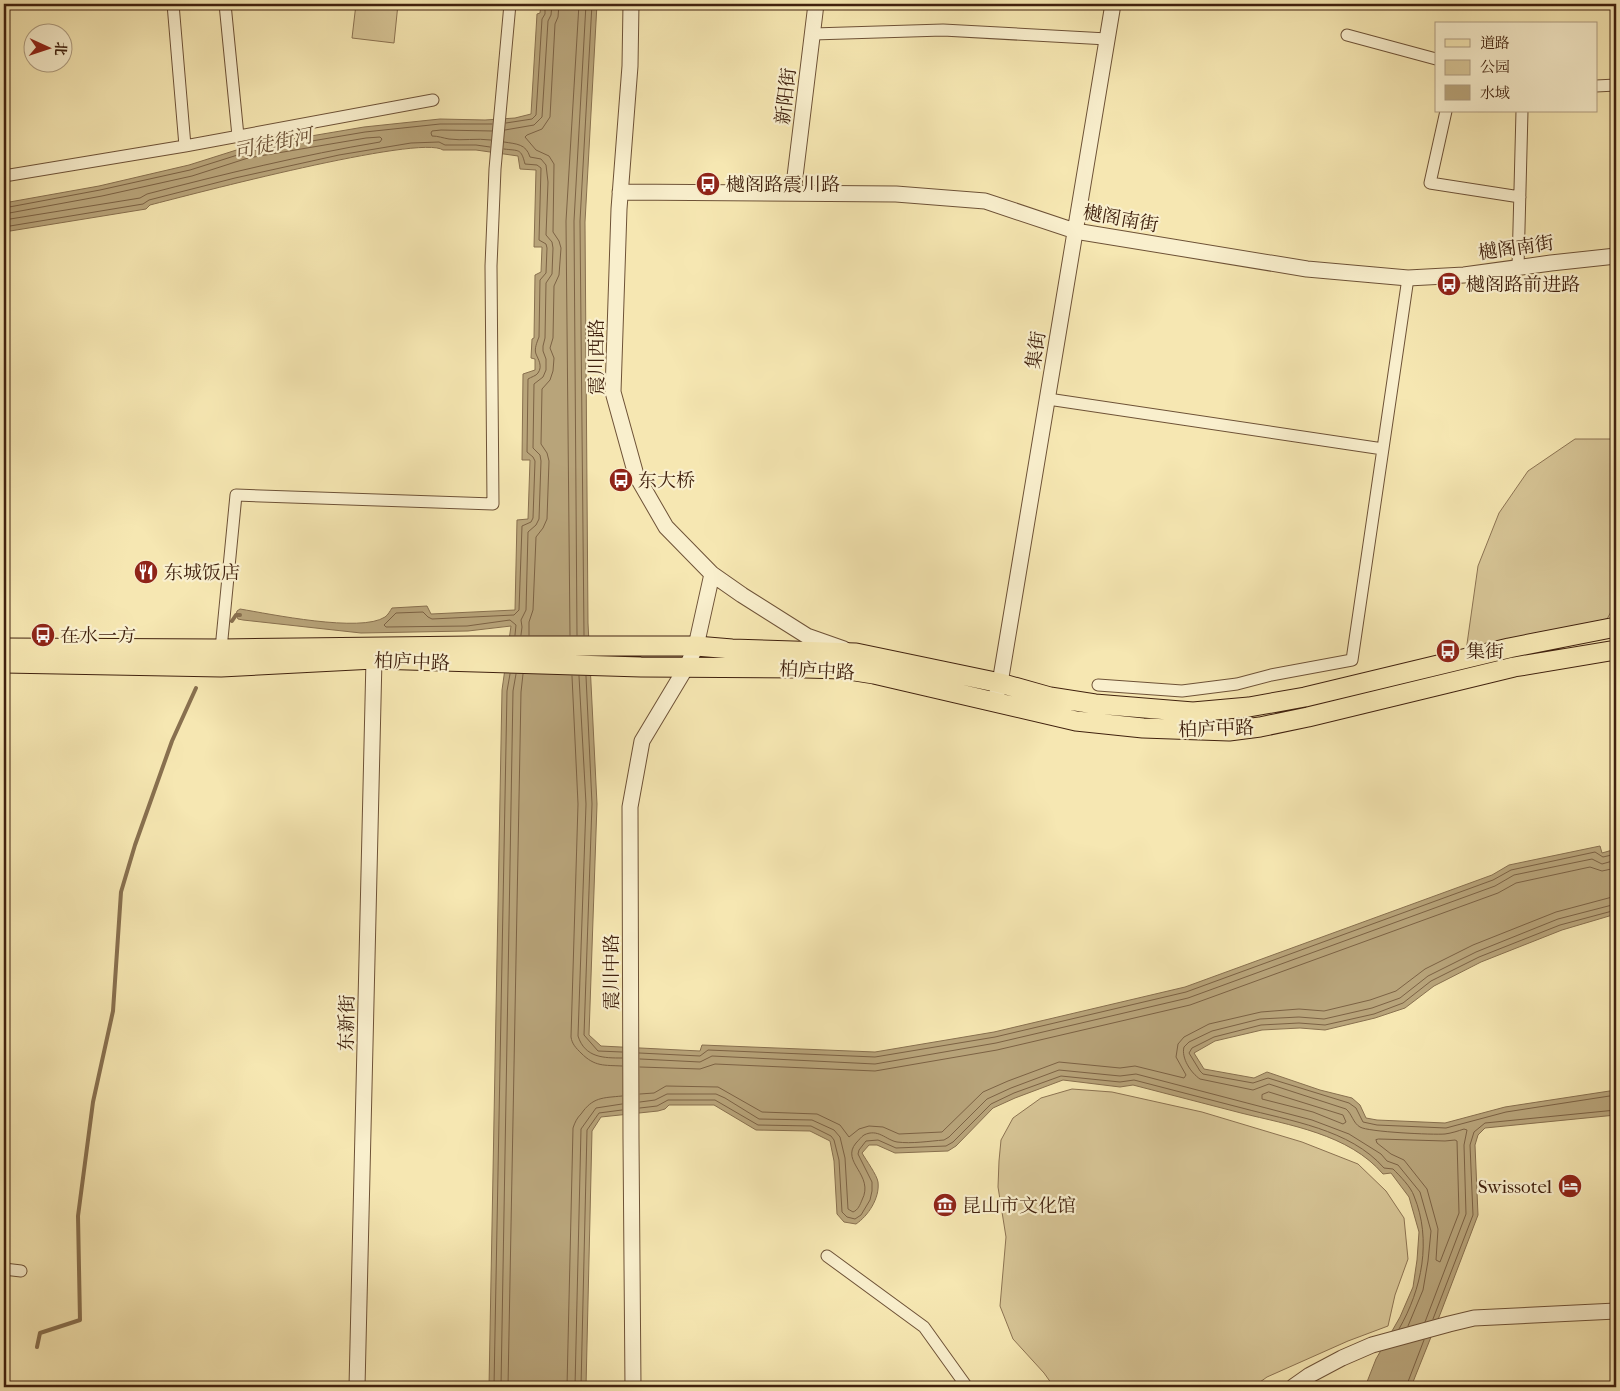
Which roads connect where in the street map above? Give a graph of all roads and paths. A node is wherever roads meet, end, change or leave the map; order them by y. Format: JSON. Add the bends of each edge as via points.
{"nodes":[{"id":1,"x":173,"y":4,"type":"edge"},
{"id":2,"x":225,"y":4,"type":"edge"},
{"id":3,"x":510,"y":4,"type":"edge"},
{"id":4,"x":631,"y":4,"type":"edge"},
{"id":5,"x":816,"y":4,"type":"edge"},
{"id":6,"x":1112,"y":4,"type":"edge"},
{"id":7,"x":813,"y":34,"type":"junction"},
{"id":8,"x":1347,"y":35,"type":"dead end"},
{"id":9,"x":1107,"y":39,"type":"junction"},
{"id":10,"x":1435,"y":58,"type":"edge"},
{"id":11,"x":1616,"y":85,"type":"edge"},
{"id":12,"x":1598,"y":86,"type":"edge"},
{"id":13,"x":433,"y":100,"type":"dead end"},
{"id":14,"x":1446,"y":112,"type":"edge"},
{"id":15,"x":1522,"y":112,"type":"edge"},
{"id":16,"x":238,"y":136,"type":"junction"},
{"id":17,"x":185,"y":146,"type":"junction"},
{"id":18,"x":4,"y":176,"type":"edge"},
{"id":19,"x":620,"y":192,"type":"junction"},
{"id":20,"x":793,"y":193,"type":"junction"},
{"id":21,"x":1520,"y":197,"type":"junction"},
{"id":22,"x":1075,"y":231,"type":"junction"},
{"id":23,"x":1616,"y":256,"type":"edge"},
{"id":24,"x":1518,"y":267,"type":"junction"},
{"id":25,"x":1408,"y":278,"type":"junction"},
{"id":26,"x":1048,"y":399,"type":"junction"},
{"id":27,"x":1383,"y":448,"type":"junction"},
{"id":28,"x":712,"y":574,"type":"junction"},
{"id":29,"x":1616,"y":627,"type":"edge"},
{"id":30,"x":696,"y":646,"type":"junction"},
{"id":31,"x":4,"y":648,"type":"edge"},
{"id":32,"x":221,"y":648,"type":"junction"},
{"id":33,"x":1616,"y":650,"type":"edge"},
{"id":34,"x":856,"y":653,"type":"junction"},
{"id":35,"x":472,"y":654,"type":"junction"},
{"id":36,"x":374,"y":659,"type":"junction"},
{"id":37,"x":4,"y":663,"type":"edge"},
{"id":38,"x":687,"y":666,"type":"junction"},
{"id":39,"x":1000,"y":683,"type":"junction"},
{"id":40,"x":1098,"y":685,"type":"dead end"},
{"id":41,"x":994,"y":702,"type":"junction"},
{"id":42,"x":827,"y":1256,"type":"dead end"},
{"id":43,"x":4,"y":1269,"type":"edge"},
{"id":44,"x":21,"y":1271,"type":"dead end"},
{"id":45,"x":1616,"y":1310,"type":"edge"},
{"id":46,"x":357,"y":1387,"type":"edge"},
{"id":47,"x":633,"y":1387,"type":"edge"},
{"id":48,"x":967,"y":1387,"type":"edge"},
{"id":49,"x":1293,"y":1387,"type":"edge"}],
"edges":[{"from":1,"to":17,"type":"street"},
{"from":2,"to":16,"type":"street"},
{"from":3,"to":32,"type":"street","via":[[490,266],[493,504],[236,495]]},
{"from":4,"to":19,"type":"street","name":"震川西路","via":[[630,66]]},
{"from":5,"to":7,"type":"street","name":"新阳街"},
{"from":6,"to":9,"type":"street","name":"集街"},
{"from":7,"to":9,"type":"street","via":[[943,30]]},
{"from":7,"to":20,"type":"street","name":"新阳街"},
{"from":8,"to":10,"type":"street"},
{"from":9,"to":22,"type":"street","name":"集街"},
{"from":11,"to":12,"type":"street"},
{"from":13,"to":16,"type":"street"},
{"from":14,"to":21,"type":"street","via":[[1430,183]]},
{"from":15,"to":21,"type":"street"},
{"from":16,"to":17,"type":"street"},
{"from":17,"to":18,"type":"street"},
{"from":19,"to":20,"type":"street","name":"樾阁南街"},
{"from":19,"to":28,"type":"street","name":"震川西路","via":[[612,392],[636,475],[666,527]]},
{"from":20,"to":22,"type":"street","name":"樾阁南街","via":[[896,194],[985,201]]},
{"from":21,"to":24,"type":"street"},
{"from":22,"to":25,"type":"street","name":"樾阁南街","via":[[1307,269]]},
{"from":22,"to":26,"type":"street","name":"集街"},
{"from":23,"to":24,"type":"street","name":"樾阁南街"},
{"from":24,"to":25,"type":"street","name":"樾阁南街"},
{"from":25,"to":27,"type":"street"},
{"from":26,"to":27,"type":"street"},
{"from":26,"to":39,"type":"street","name":"集街"},
{"from":27,"to":40,"type":"street","via":[[1352,660],[1236,684],[1182,691]]},
{"from":28,"to":30,"type":"street","name":"震川中路"},
{"from":28,"to":34,"type":"street","name":"震川西路","via":[[807,636]]},
{"from":29,"to":39,"type":"main road","name":"柏庐中路","via":[[1249,707],[1193,712],[1095,704],[1050,697]]},
{"from":30,"to":34,"type":"main road","name":"柏庐中路"},
{"from":30,"to":35,"type":"main road","name":"柏庐中路"},
{"from":30,"to":38,"type":"street","name":"震川中路"},
{"from":31,"to":32,"type":"main road","name":"柏庐中路"},
{"from":32,"to":35,"type":"main road","name":"柏庐中路"},
{"from":33,"to":41,"type":"main road","name":"柏庐中路","via":[[1514,667],[1308,717],[1229,731],[1143,728],[1076,721]]},
{"from":34,"to":39,"type":"main road","name":"柏庐中路"},
{"from":35,"to":36,"type":"main road","name":"柏庐中路"},
{"from":35,"to":38,"type":"main road","name":"柏庐中路","via":[[641,667]]},
{"from":36,"to":37,"type":"main road","name":"柏庐中路","via":[[221,667]]},
{"from":36,"to":46,"type":"street","name":"东新街"},
{"from":38,"to":41,"type":"main road","name":"柏庐中路","via":[[842,669]]},
{"from":38,"to":47,"type":"street","name":"震川中路","via":[[642,741],[630,807]]},
{"from":39,"to":41,"type":"street","name":"集街"},
{"from":42,"to":48,"type":"street","via":[[924,1327]]},
{"from":43,"to":44,"type":"street"},
{"from":45,"to":49,"type":"street","via":[[1474,1318],[1372,1345],[1334,1362]]}]}
